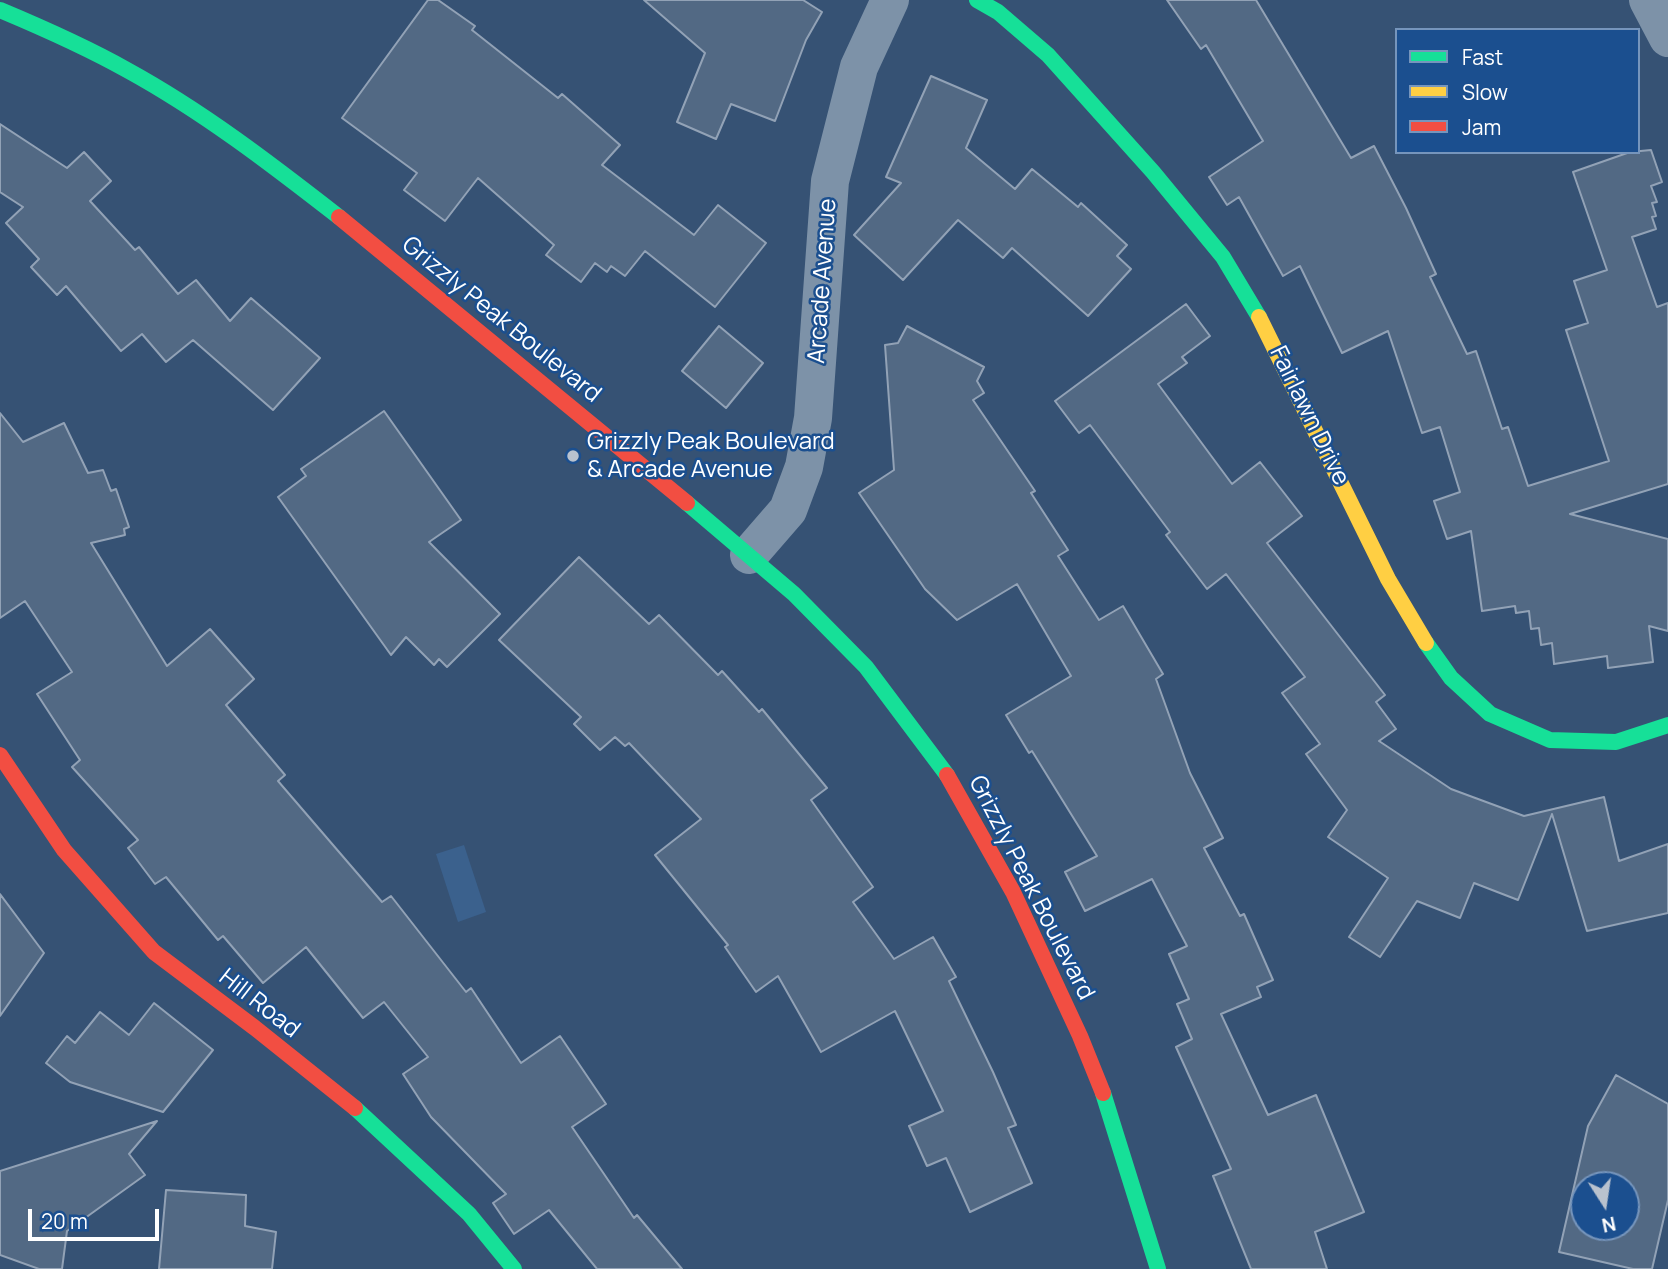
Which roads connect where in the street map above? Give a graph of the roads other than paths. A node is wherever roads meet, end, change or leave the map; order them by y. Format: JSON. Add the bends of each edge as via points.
{"nodes":[{"id":1,"x":890,"y":0,"type":"edge"},
{"id":2,"x":977,"y":0,"type":"edge"},
{"id":3,"x":1648,"y":0,"type":"edge"},
{"id":4,"x":0,"y":10,"type":"edge"},
{"id":5,"x":1668,"y":38,"type":"edge"},
{"id":6,"x":749,"y":555,"type":"junction"},
{"id":7,"x":1668,"y":725,"type":"edge"},
{"id":8,"x":0,"y":755,"type":"edge"},
{"id":9,"x":514,"y":1269,"type":"edge"},
{"id":10,"x":1158,"y":1269,"type":"edge"}],
"edges":[{"from":1,"to":6,"type":"street","name":"Arcade Avenue","via":[[859,67],[831,181],[813,418],[804,467],[788,510]]},
{"from":2,"to":7,"type":"street","name":"Fairlawn Drive","via":[[1048,55],[1223,257],[1266,329],[1388,579],[1451,678],[1490,714],[1550,740],[1616,742]]},
{"from":3,"to":5,"type":"street"},
{"from":4,"to":6,"type":"street","name":"Grizzly Peak Boulevard","via":[[127,68],[229,133],[359,232]]},
{"from":6,"to":10,"type":"street","name":"Grizzly Peak Boulevard","via":[[866,667],[945,771],[1013,892],[1080,1036],[1103,1093]]},
{"from":8,"to":9,"type":"street","name":"Hill Road","via":[[64,850],[154,952],[359,1111],[468,1214]]}]}
